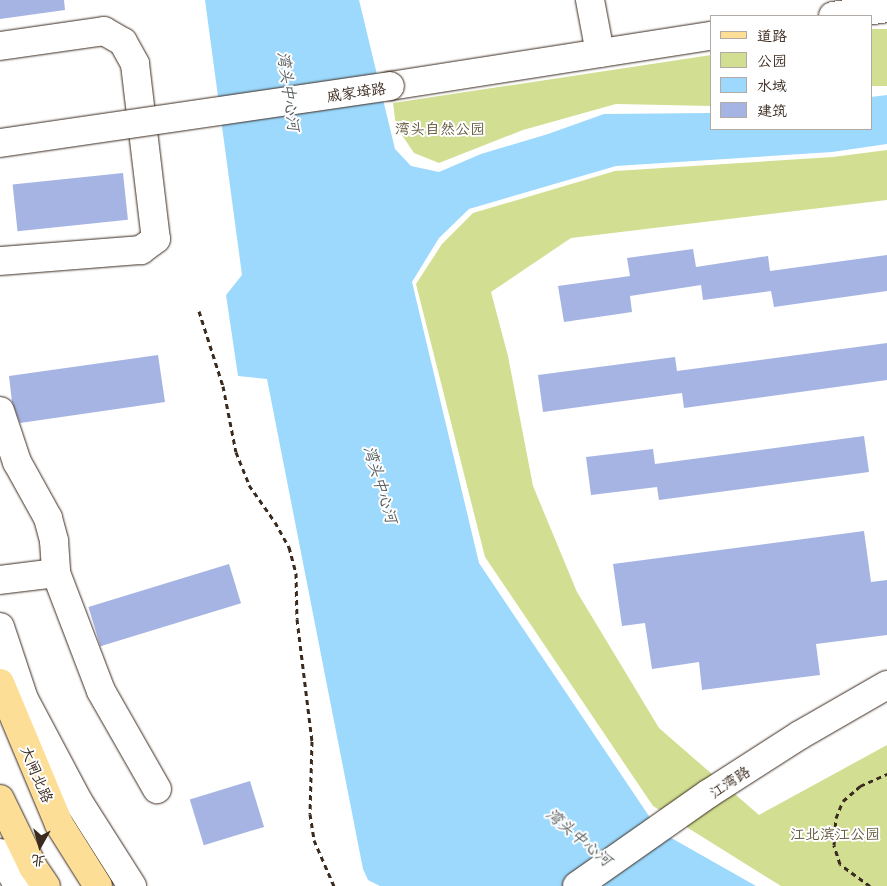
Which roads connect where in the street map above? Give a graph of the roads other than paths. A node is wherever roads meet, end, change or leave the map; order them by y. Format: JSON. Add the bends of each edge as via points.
{"nodes":[{"id":1,"x":590,"y":0,"type":"edge"},
{"id":2,"x":887,"y":8,"type":"edge"},
{"id":3,"x":840,"y":15,"type":"edge"},
{"id":4,"x":710,"y":36,"type":"edge"},
{"id":5,"x":0,"y":46,"type":"edge"},
{"id":6,"x":600,"y":53,"type":"junction"},
{"id":7,"x":0,"y":143,"type":"edge"},
{"id":8,"x":0,"y":261,"type":"edge"},
{"id":9,"x":0,"y":411,"type":"edge"},
{"id":10,"x":56,"y":573,"type":"junction"},
{"id":11,"x":0,"y":580,"type":"edge"},
{"id":12,"x":0,"y":627,"type":"edge"},
{"id":13,"x":0,"y":683,"type":"edge"},
{"id":14,"x":887,"y":685,"type":"edge"},
{"id":15,"x":157,"y":789,"type":"dead end"},
{"id":16,"x":0,"y":799,"type":"edge"},
{"id":17,"x":0,"y":853,"type":"edge"},
{"id":18,"x":18,"y":886,"type":"edge"},
{"id":19,"x":46,"y":886,"type":"edge"},
{"id":20,"x":98,"y":886,"type":"edge"},
{"id":21,"x":132,"y":886,"type":"edge"},
{"id":22,"x":577,"y":886,"type":"edge"}],
"edges":[{"from":1,"to":6,"type":"street"},
{"from":2,"to":3,"type":"street"},
{"from":4,"to":6,"type":"street","name":"戚家𡍲路"},
{"from":5,"to":8,"type":"street","via":[[104,31],[123,42],[135,64],[156,239],[141,250]]},
{"from":6,"to":7,"type":"street","name":"戚家𡍲路","bridge":true},
{"from":9,"to":10,"type":"street","via":[[17,462],[48,518],[54,541]]},
{"from":10,"to":11,"type":"street"},
{"from":10,"to":15,"type":"street","via":[[101,691]]},
{"from":12,"to":21,"type":"street","via":[[24,700],[78,801]]},
{"from":13,"to":20,"type":"main road","name":"大闸北路","via":[[59,824]]},
{"from":14,"to":22,"type":"street","name":"江湾路","via":[[800,735],[708,794]]},
{"from":16,"to":19,"type":"main road","via":[[33,867]]},
{"from":17,"to":18,"type":"street"}]}
